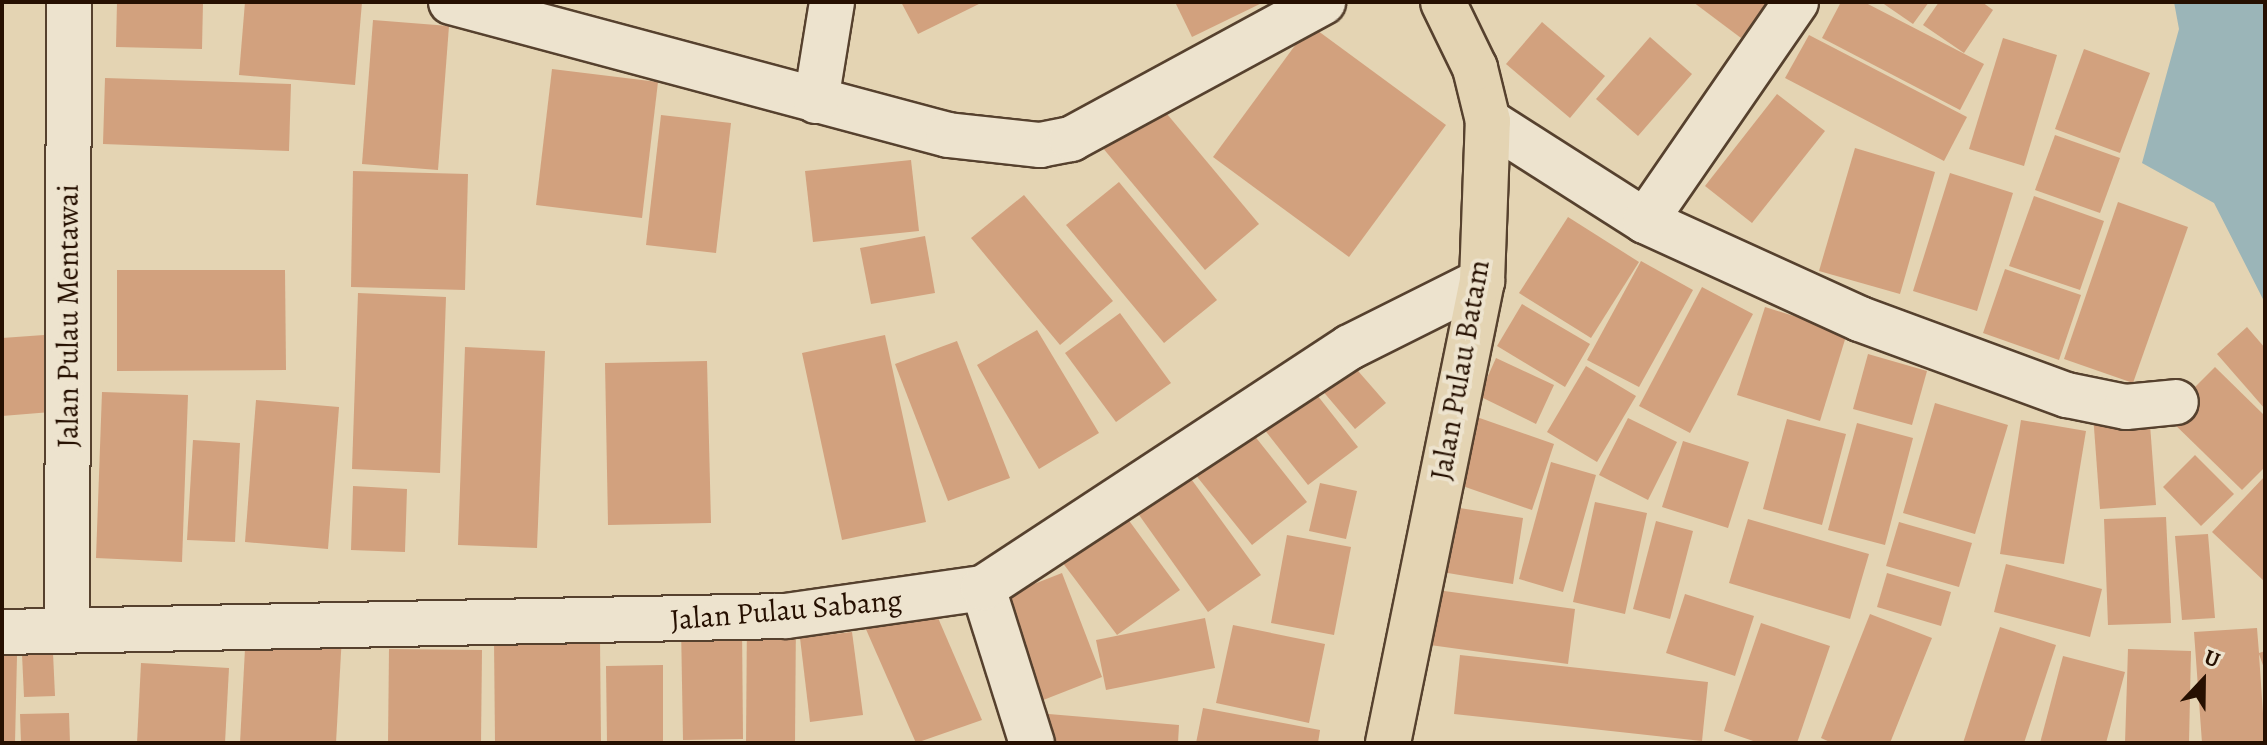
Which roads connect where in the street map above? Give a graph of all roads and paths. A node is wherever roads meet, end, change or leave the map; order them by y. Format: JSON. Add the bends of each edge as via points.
{"nodes":[{"id":1,"x":69,"y":2,"type":"edge"},
{"id":2,"x":451,"y":2,"type":"edge"},
{"id":3,"x":832,"y":2,"type":"edge"},
{"id":4,"x":1323,"y":2,"type":"edge"},
{"id":5,"x":1443,"y":2,"type":"edge"},
{"id":6,"x":1796,"y":2,"type":"edge"},
{"id":7,"x":816,"y":101,"type":"junction"},
{"id":8,"x":1488,"y":121,"type":"junction"},
{"id":9,"x":1645,"y":221,"type":"junction"},
{"id":10,"x":1482,"y":281,"type":"junction"},
{"id":11,"x":2176,"y":402,"type":"dead end"},
{"id":12,"x":983,"y":588,"type":"junction"},
{"id":13,"x":67,"y":630,"type":"junction"},
{"id":14,"x":2,"y":632,"type":"edge"},
{"id":15,"x":1032,"y":743,"type":"edge"},
{"id":16,"x":1388,"y":743,"type":"edge"}],
"edges":[{"from":1,"to":13,"type":"street","name":"Jalan Pulau Mentawai"},
{"from":2,"to":7,"type":"street"},
{"from":3,"to":7,"type":"street"},
{"from":4,"to":7,"type":"street","via":[[1071,139],[1040,145],[948,135]]},
{"from":5,"to":8,"type":"highway","name":"Jalan Pulau Batam","via":[[1475,68]]},
{"from":6,"to":9,"type":"street"},
{"from":8,"to":9,"type":"street"},
{"from":8,"to":10,"type":"highway","name":"Jalan Pulau Batam"},
{"from":9,"to":11,"type":"street","via":[[1974,364],[2126,407]]},
{"from":10,"to":12,"type":"street","name":"Jalan Pulau Sabang","via":[[1350,347]]},
{"from":10,"to":16,"type":"highway","name":"Jalan Pulau Batam"},
{"from":12,"to":13,"type":"street","name":"Jalan Pulau Sabang","via":[[786,616]]},
{"from":12,"to":15,"type":"street"},
{"from":13,"to":14,"type":"street","name":"Jalan Pulau Sabang"}]}
